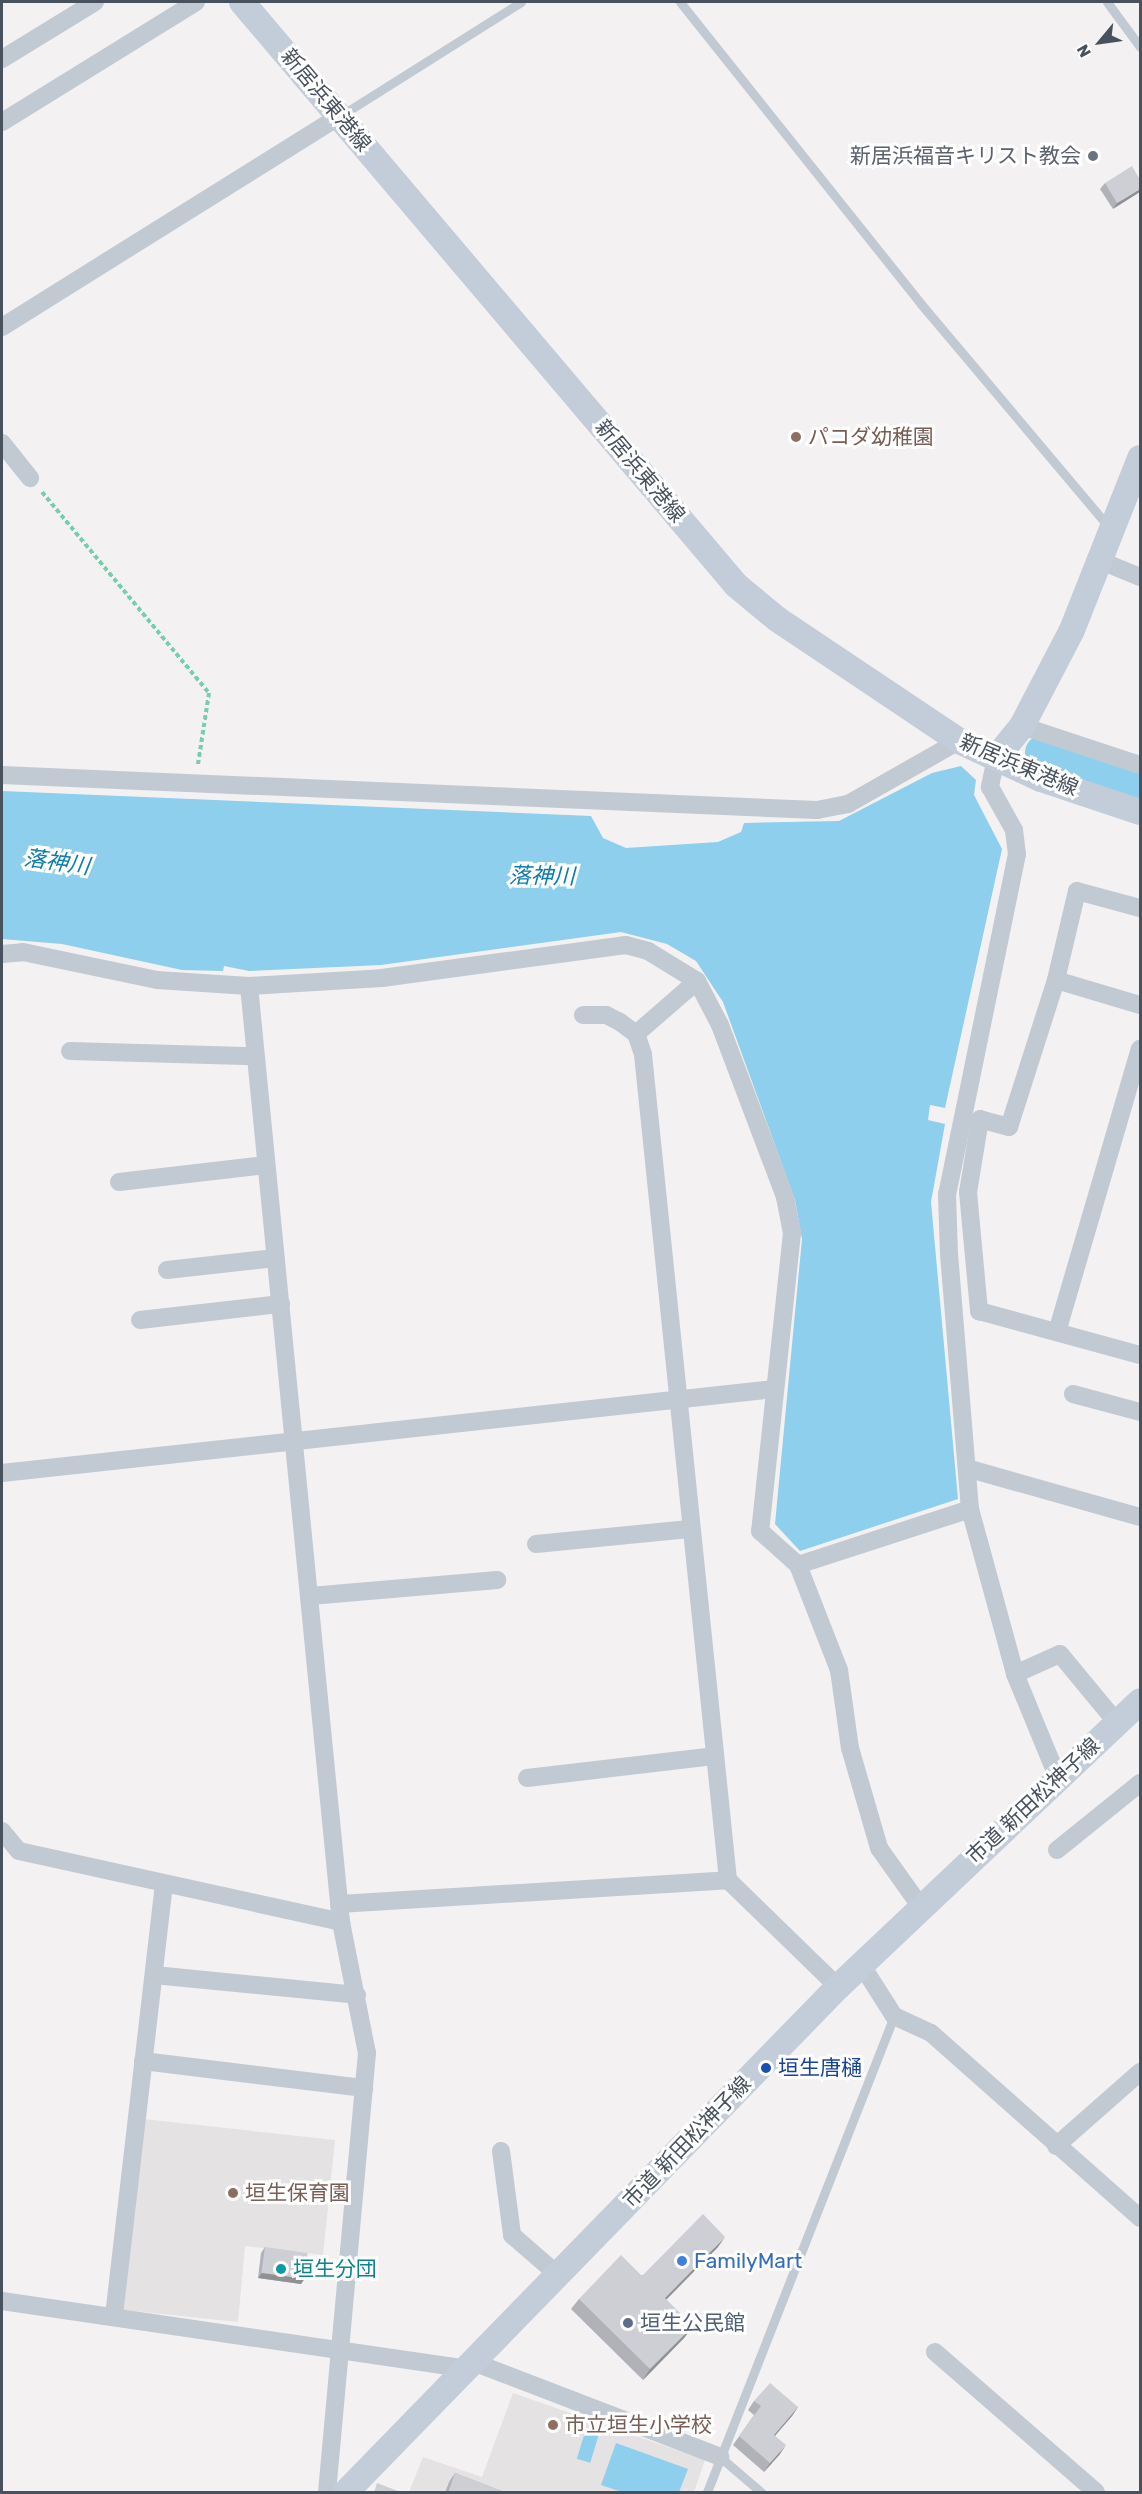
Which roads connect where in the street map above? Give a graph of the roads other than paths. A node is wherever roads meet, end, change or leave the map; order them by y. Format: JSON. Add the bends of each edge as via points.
{"nodes":[{"id":1,"x":95,"y":2,"type":"edge"},
{"id":2,"x":196,"y":2,"type":"edge"},
{"id":3,"x":242,"y":2,"type":"edge"},
{"id":4,"x":521,"y":2,"type":"edge"},
{"id":5,"x":680,"y":2,"type":"edge"},
{"id":6,"x":1107,"y":2,"type":"edge"},
{"id":7,"x":1140,"y":47,"type":"edge"},
{"id":8,"x":2,"y":59,"type":"edge"},
{"id":9,"x":340,"y":116,"type":"junction"},
{"id":10,"x":2,"y":122,"type":"edge"},
{"id":11,"x":2,"y":327,"type":"edge"},
{"id":12,"x":2,"y":443,"type":"edge"},
{"id":13,"x":1140,"y":458,"type":"edge"},
{"id":14,"x":30,"y":478,"type":"road end"},
{"id":15,"x":1109,"y":526,"type":"junction"},
{"id":16,"x":1096,"y":559,"type":"junction"},
{"id":17,"x":1140,"y":577,"type":"edge"},
{"id":18,"x":1022,"y":726,"type":"junction"},
{"id":19,"x":959,"y":741,"type":"junction"},
{"id":20,"x":996,"y":758,"type":"junction"},
{"id":21,"x":1140,"y":765,"type":"edge"},
{"id":22,"x":2,"y":775,"type":"edge"},
{"id":23,"x":1140,"y":812,"type":"edge"},
{"id":24,"x":1140,"y":908,"type":"edge"},
{"id":25,"x":2,"y":954,"type":"edge"},
{"id":26,"x":1056,"y":980,"type":"junction"},
{"id":27,"x":697,"y":981,"type":"junction"},
{"id":28,"x":249,"y":986,"type":"junction"},
{"id":29,"x":1140,"y":1005,"type":"edge"},
{"id":30,"x":583,"y":1015,"type":"dead end"},
{"id":31,"x":636,"y":1034,"type":"junction"},
{"id":32,"x":1140,"y":1049,"type":"edge"},
{"id":33,"x":70,"y":1051,"type":"dead end"},
{"id":34,"x":254,"y":1056,"type":"junction"},
{"id":35,"x":266,"y":1165,"type":"junction"},
{"id":36,"x":119,"y":1182,"type":"dead end"},
{"id":37,"x":276,"y":1258,"type":"junction"},
{"id":38,"x":167,"y":1270,"type":"dead end"},
{"id":39,"x":281,"y":1304,"type":"junction"},
{"id":40,"x":140,"y":1320,"type":"dead end"},
{"id":41,"x":1057,"y":1332,"type":"junction"},
{"id":42,"x":1140,"y":1355,"type":"edge"},
{"id":43,"x":774,"y":1389,"type":"junction"},
{"id":44,"x":1073,"y":1394,"type":"dead end"},
{"id":45,"x":676,"y":1402,"type":"junction"},
{"id":46,"x":1140,"y":1412,"type":"edge"},
{"id":47,"x":296,"y":1442,"type":"junction"},
{"id":48,"x":970,"y":1469,"type":"junction"},
{"id":49,"x":2,"y":1473,"type":"edge"},
{"id":50,"x":970,"y":1509,"type":"junction"},
{"id":51,"x":1140,"y":1517,"type":"edge"},
{"id":52,"x":689,"y":1529,"type":"junction"},
{"id":53,"x":536,"y":1544,"type":"dead end"},
{"id":54,"x":798,"y":1565,"type":"junction"},
{"id":55,"x":497,"y":1580,"type":"dead end"},
{"id":56,"x":310,"y":1596,"type":"junction"},
{"id":57,"x":1015,"y":1674,"type":"junction"},
{"id":58,"x":1140,"y":1701,"type":"edge"},
{"id":59,"x":1117,"y":1723,"type":"junction"},
{"id":60,"x":714,"y":1756,"type":"junction"},
{"id":61,"x":1057,"y":1776,"type":"junction"},
{"id":62,"x":527,"y":1778,"type":"dead end"},
{"id":63,"x":1140,"y":1783,"type":"edge"},
{"id":64,"x":2,"y":1831,"type":"edge"},
{"id":65,"x":1056,"y":1850,"type":"dead end"},
{"id":66,"x":728,"y":1880,"type":"junction"},
{"id":67,"x":164,"y":1887,"type":"junction"},
{"id":68,"x":921,"y":1907,"type":"junction"},
{"id":69,"x":340,"y":1913,"type":"junction"},
{"id":70,"x":861,"y":1964,"type":"junction"},
{"id":71,"x":154,"y":1975,"type":"junction"},
{"id":72,"x":838,"y":1987,"type":"junction"},
{"id":73,"x":357,"y":1995,"type":"junction"},
{"id":74,"x":894,"y":2016,"type":"junction"},
{"id":75,"x":143,"y":2061,"type":"junction"},
{"id":76,"x":1140,"y":2072,"type":"edge"},
{"id":77,"x":364,"y":2088,"type":"junction"},
{"id":78,"x":1056,"y":2146,"type":"junction"},
{"id":79,"x":501,"y":2151,"type":"dead end"},
{"id":80,"x":1139,"y":2215,"type":"edge"},
{"id":81,"x":558,"y":2275,"type":"junction"},
{"id":82,"x":2,"y":2301,"type":"edge"},
{"id":83,"x":114,"y":2316,"type":"junction"},
{"id":84,"x":342,"y":2349,"type":"junction"},
{"id":85,"x":935,"y":2352,"type":"dead end"},
{"id":86,"x":470,"y":2366,"type":"junction"},
{"id":87,"x":720,"y":2457,"type":"junction"},
{"id":88,"x":327,"y":2493,"type":"edge"},
{"id":89,"x":346,"y":2493,"type":"edge"},
{"id":90,"x":707,"y":2493,"type":"edge"},
{"id":91,"x":761,"y":2493,"type":"edge"},
{"id":92,"x":1096,"y":2493,"type":"edge"}],
"edges":[{"from":1,"to":8,"type":"street"},
{"from":2,"to":10,"type":"street"},
{"from":3,"to":9,"type":"street","name":"新居浜東港線"},
{"from":4,"to":9,"type":"lane"},
{"from":5,"to":15,"type":"lane","via":[[921,304]]},
{"from":6,"to":7,"type":"lane"},
{"from":9,"to":11,"type":"street"},
{"from":9,"to":19,"type":"street","name":"新居浜東港線","via":[[736,585],[777,620]]},
{"from":12,"to":14,"type":"street"},
{"from":13,"to":15,"type":"street"},
{"from":15,"to":16,"type":"street"},
{"from":16,"to":17,"type":"street"},
{"from":16,"to":18,"type":"street","via":[[1072,630]]},
{"from":18,"to":20,"type":"street"},
{"from":18,"to":21,"type":"street"},
{"from":19,"to":20,"type":"street","name":"新居浜東港線"},
{"from":19,"to":22,"type":"street","via":[[848,804],[817,810]]},
{"from":20,"to":23,"type":"street","name":"新居浜東港線"},
{"from":20,"to":48,"type":"street","via":[[990,787],[1014,830],[1017,854],[947,1194]]},
{"from":24,"to":26,"type":"street","via":[[1077,891]]},
{"from":25,"to":28,"type":"street","via":[[23,952],[157,980]]},
{"from":26,"to":29,"type":"street"},
{"from":26,"to":41,"type":"street","via":[[1009,1127],[980,1119],[968,1192],[979,1311]]},
{"from":27,"to":28,"type":"street","via":[[648,951],[626,945],[382,978]]},
{"from":27,"to":31,"type":"street"},
{"from":27,"to":43,"type":"street","via":[[720,1025],[773,1161],[792,1233]]},
{"from":28,"to":34,"type":"street"},
{"from":30,"to":31,"type":"street","via":[[606,1015]]},
{"from":31,"to":45,"type":"street","via":[[643,1054]]},
{"from":32,"to":41,"type":"street"},
{"from":33,"to":34,"type":"street"},
{"from":34,"to":35,"type":"street"},
{"from":35,"to":36,"type":"street"},
{"from":35,"to":37,"type":"street"},
{"from":37,"to":38,"type":"street"},
{"from":37,"to":39,"type":"street"},
{"from":39,"to":40,"type":"street"},
{"from":39,"to":47,"type":"street"},
{"from":41,"to":42,"type":"street"},
{"from":43,"to":45,"type":"street"},
{"from":43,"to":54,"type":"street","via":[[760,1531]]},
{"from":44,"to":46,"type":"street"},
{"from":45,"to":47,"type":"street"},
{"from":45,"to":52,"type":"street"},
{"from":47,"to":49,"type":"street"},
{"from":47,"to":56,"type":"street"},
{"from":48,"to":50,"type":"street"},
{"from":48,"to":51,"type":"street"},
{"from":50,"to":54,"type":"street"},
{"from":50,"to":57,"type":"street"},
{"from":52,"to":53,"type":"street"},
{"from":52,"to":60,"type":"street"},
{"from":54,"to":68,"type":"street","via":[[839,1670],[850,1748],[879,1848]]},
{"from":55,"to":56,"type":"street"},
{"from":56,"to":69,"type":"street"},
{"from":57,"to":59,"type":"street","via":[[1060,1654]]},
{"from":57,"to":61,"type":"street"},
{"from":58,"to":59,"type":"street","name":"市道 新田松神子線"},
{"from":59,"to":61,"type":"street","name":"市道 新田松神子線"},
{"from":60,"to":62,"type":"street"},
{"from":60,"to":66,"type":"street"},
{"from":61,"to":68,"type":"street","name":"市道 新田松神子線"},
{"from":63,"to":65,"type":"street"},
{"from":64,"to":67,"type":"street","via":[[19,1851]]},
{"from":66,"to":69,"type":"street"},
{"from":66,"to":72,"type":"street"},
{"from":67,"to":69,"type":"street"},
{"from":67,"to":71,"type":"street"},
{"from":68,"to":70,"type":"street","name":"市道 新田松神子線"},
{"from":69,"to":73,"type":"street"},
{"from":70,"to":72,"type":"street","name":"市道 新田松神子線"},
{"from":70,"to":74,"type":"street"},
{"from":71,"to":73,"type":"street"},
{"from":71,"to":75,"type":"street"},
{"from":72,"to":81,"type":"street","name":"市道 新田松神子線"},
{"from":73,"to":77,"type":"street","via":[[367,2053]]},
{"from":74,"to":78,"type":"street","via":[[931,2033]]},
{"from":74,"to":87,"type":"lane"},
{"from":75,"to":77,"type":"street"},
{"from":75,"to":83,"type":"street"},
{"from":76,"to":78,"type":"street"},
{"from":77,"to":84,"type":"street"},
{"from":78,"to":80,"type":"street"},
{"from":79,"to":81,"type":"street","via":[[512,2235]]},
{"from":81,"to":86,"type":"street","name":"市道 新田松神子線"},
{"from":82,"to":83,"type":"street"},
{"from":83,"to":84,"type":"street"},
{"from":84,"to":86,"type":"street"},
{"from":84,"to":88,"type":"street"},
{"from":85,"to":92,"type":"street"},
{"from":86,"to":87,"type":"street"},
{"from":86,"to":89,"type":"street","name":"市道 新田松神子線"},
{"from":87,"to":90,"type":"lane"},
{"from":87,"to":91,"type":"lane"}]}
